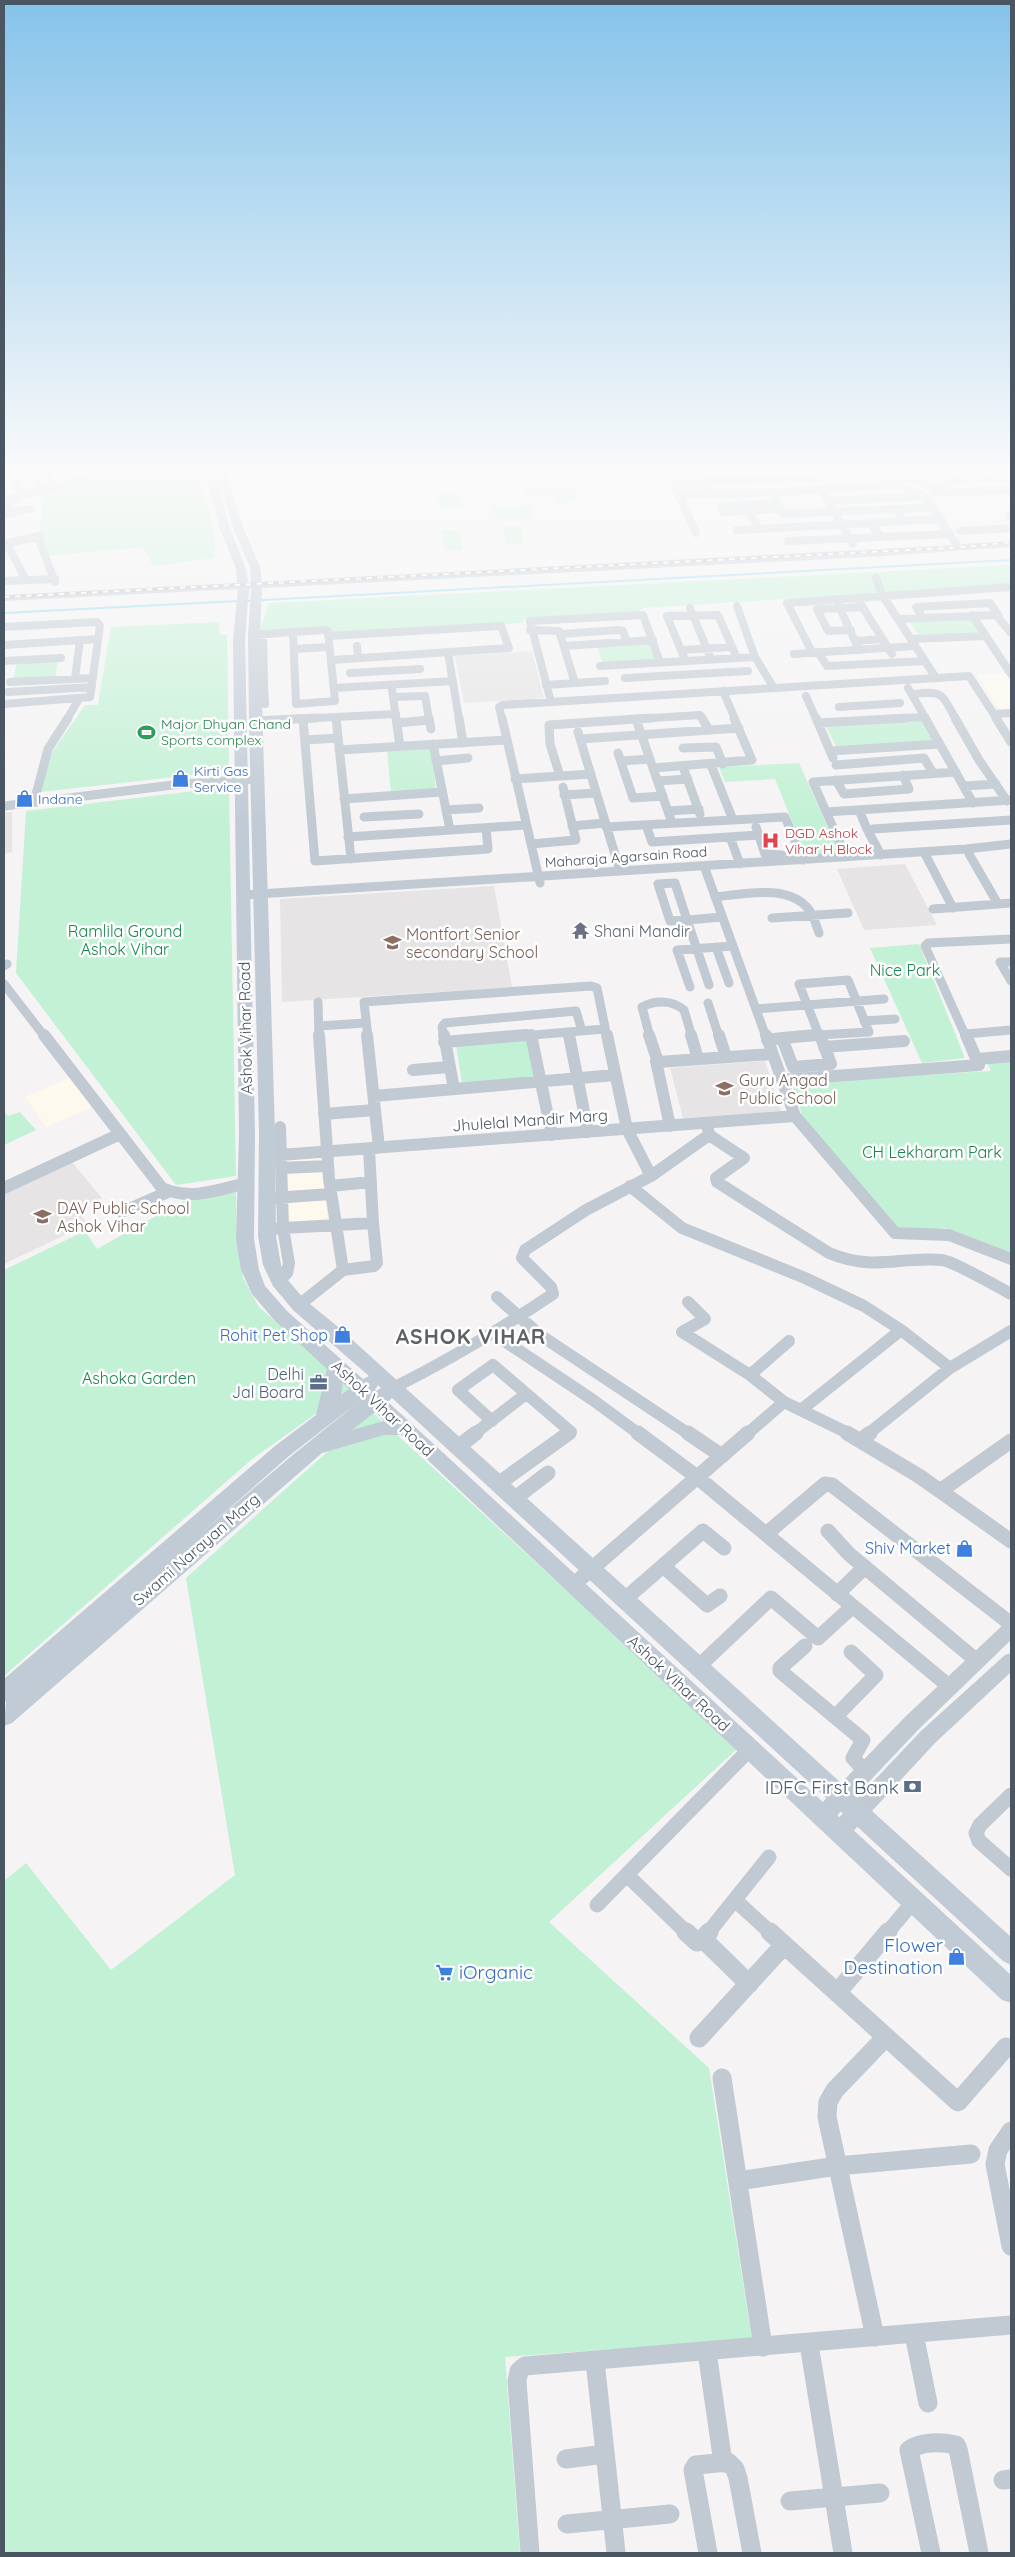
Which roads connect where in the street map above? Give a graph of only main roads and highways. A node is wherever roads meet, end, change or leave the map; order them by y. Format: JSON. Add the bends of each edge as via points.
{"nodes":[{"id":1,"x":242,"y":584,"type":"edge"},
{"id":2,"x":256,"y":584,"type":"edge"},
{"id":3,"x":302,"y":584,"type":"edge"},
{"id":4,"x":319,"y":584,"type":"edge"},
{"id":5,"x":4,"y":590,"type":"edge"},
{"id":6,"x":243,"y":591,"type":"junction"},
{"id":7,"x":257,"y":591,"type":"junction"},
{"id":8,"x":4,"y":598,"type":"edge"},
{"id":9,"x":248,"y":779,"type":"junction"},
{"id":10,"x":252,"y":898,"type":"junction"},
{"id":11,"x":337,"y":1366,"type":"junction"},
{"id":12,"x":386,"y":1382,"type":"junction"},
{"id":13,"x":369,"y":1395,"type":"junction"},
{"id":14,"x":324,"y":1419,"type":"junction"},
{"id":15,"x":405,"y":1428,"type":"junction"},
{"id":16,"x":310,"y":1451,"type":"junction"},
{"id":17,"x":4,"y":1692,"type":"edge"},
{"id":18,"x":4,"y":1716,"type":"edge"},
{"id":19,"x":1011,"y":1953,"type":"edge"},
{"id":20,"x":1011,"y":1992,"type":"edge"}],
"edges":[{"from":1,"to":6,"type":"main road"},
{"from":2,"to":7,"type":"main road","name":"Ashok Vihar Road"},
{"from":3,"to":7,"type":"main road"},
{"from":4,"to":7,"type":"main road"},
{"from":5,"to":6,"type":"main road"},
{"from":6,"to":7,"type":"main road"},
{"from":6,"to":8,"type":"main road"},
{"from":6,"to":9,"type":"main road","name":"Ashok Vihar Road","via":[[240,639]]},
{"from":7,"to":9,"type":"main road","name":"Ashok Vihar Road","via":[[259,684]]},
{"from":9,"to":10,"type":"main road","name":"Ashok Vihar Road"},
{"from":10,"to":11,"type":"main road","name":"Ashok Vihar Road","via":[[245,1239],[250,1270],[258,1289],[281,1316]]},
{"from":10,"to":12,"type":"main road","name":"Ashok Vihar Road","via":[[276,1160],[272,1265],[279,1280],[299,1305]]},
{"from":11,"to":13,"type":"main road","name":"Ashok Vihar Road"},
{"from":11,"to":14,"type":"main road"},
{"from":12,"to":13,"type":"main road","name":"Swami Narayan Marg"},
{"from":12,"to":19,"type":"main road","name":"Ashok Vihar Road"},
{"from":13,"to":14,"type":"main road","name":"Swami Narayan Marg"},
{"from":13,"to":15,"type":"main road","name":"Ashok Vihar Road"},
{"from":13,"to":16,"type":"main road","name":"Swami Narayan Marg"},
{"from":14,"to":17,"type":"main road","name":"Swami Narayan Marg","via":[[274,1458]]},
{"from":15,"to":16,"type":"main road","via":[[384,1428]]},
{"from":15,"to":20,"type":"main road","name":"Ashok Vihar Road"},
{"from":16,"to":18,"type":"main road","name":"Swami Narayan Marg"}]}
